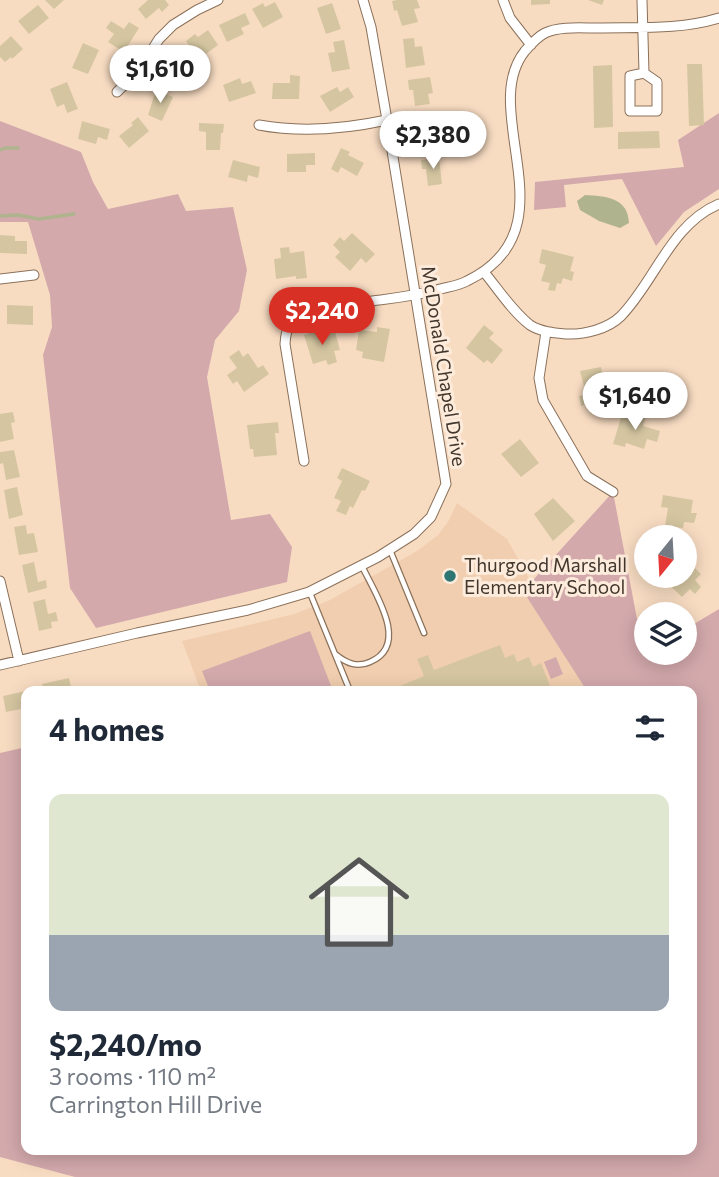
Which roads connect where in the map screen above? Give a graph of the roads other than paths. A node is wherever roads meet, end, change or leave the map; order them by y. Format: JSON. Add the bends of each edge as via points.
{"nodes":[{"id":1,"x":218,"y":0,"type":"edge"},
{"id":2,"x":363,"y":0,"type":"edge"},
{"id":3,"x":503,"y":0,"type":"edge"},
{"id":4,"x":642,"y":0,"type":"edge"},
{"id":5,"x":719,"y":18,"type":"edge"},
{"id":6,"x":643,"y":27,"type":"junction"},
{"id":7,"x":531,"y":45,"type":"junction"},
{"id":8,"x":644,"y":73,"type":"junction"},
{"id":9,"x":117,"y":92,"type":"dead end"},
{"id":10,"x":387,"y":120,"type":"junction"},
{"id":11,"x":259,"y":125,"type":"dead end"},
{"id":12,"x":719,"y":204,"type":"edge"},
{"id":13,"x":484,"y":272,"type":"junction"},
{"id":14,"x":34,"y":275,"type":"dead end"},
{"id":15,"x":0,"y":279,"type":"edge"},
{"id":16,"x":415,"y":295,"type":"junction"},
{"id":17,"x":546,"y":332,"type":"junction"},
{"id":18,"x":304,"y":461,"type":"dead end"},
{"id":19,"x":612,"y":492,"type":"dead end"},
{"id":20,"x":390,"y":550,"type":"junction"},
{"id":21,"x":362,"y":566,"type":"junction"},
{"id":22,"x":0,"y":581,"type":"edge"},
{"id":23,"x":309,"y":592,"type":"junction"},
{"id":24,"x":424,"y":633,"type":"dead end"},
{"id":25,"x":335,"y":654,"type":"junction"},
{"id":26,"x":19,"y":661,"type":"junction"},
{"id":27,"x":0,"y":665,"type":"edge"},
{"id":28,"x":349,"y":686,"type":"edge"}],
"edges":[{"from":1,"to":9,"type":"street","via":[[173,25]]},
{"from":2,"to":10,"type":"street","name":"McDonald Chapel Drive"},
{"from":3,"to":7,"type":"street","via":[[510,18]]},
{"from":4,"to":6,"type":"street"},
{"from":5,"to":6,"type":"street"},
{"from":6,"to":7,"type":"street","via":[[546,32]]},
{"from":6,"to":8,"type":"street"},
{"from":7,"to":13,"type":"street","via":[[512,77],[519,214],[505,249]]},
{"from":8,"to":8,"type":"street","via":[[630,76],[630,111],[657,111],[657,82]]},
{"from":10,"to":11,"type":"street","via":[[315,130]]},
{"from":10,"to":16,"type":"street","name":"McDonald Chapel Drive"},
{"from":12,"to":17,"type":"street","via":[[680,236],[620,317],[575,334]]},
{"from":13,"to":16,"type":"street","via":[[465,283]]},
{"from":13,"to":17,"type":"street","via":[[531,325]]},
{"from":14,"to":15,"type":"street"},
{"from":16,"to":18,"type":"street","via":[[310,307],[291,320],[285,344]]},
{"from":16,"to":20,"type":"street","name":"McDonald Chapel Drive","via":[[446,484],[431,517]]},
{"from":17,"to":19,"type":"street","via":[[539,378],[542,400],[586,477]]},
{"from":20,"to":21,"type":"street","name":"McDonald Chapel Drive"},
{"from":20,"to":24,"type":"lane"},
{"from":21,"to":23,"type":"street","name":"McDonald Chapel Drive"},
{"from":21,"to":25,"type":"lane","via":[[388,622],[390,641],[378,659],[368,664],[352,664]]},
{"from":22,"to":26,"type":"street"},
{"from":23,"to":25,"type":"lane"},
{"from":23,"to":26,"type":"street","name":"McDonald Chapel Drive"},
{"from":25,"to":28,"type":"lane"},
{"from":26,"to":27,"type":"street","name":"McDonald Chapel Drive"}]}
